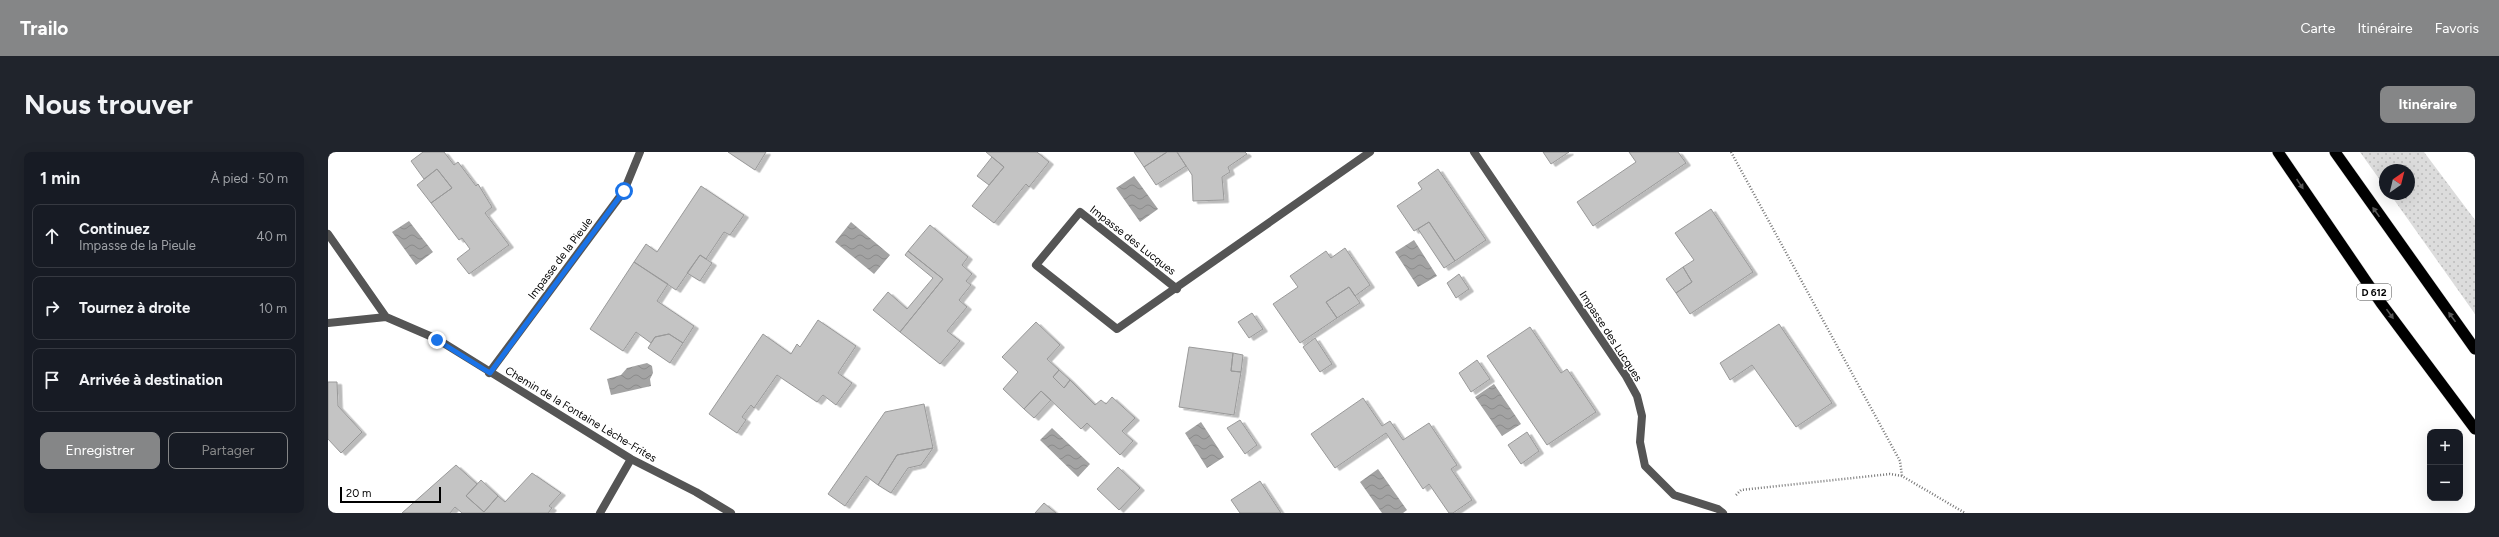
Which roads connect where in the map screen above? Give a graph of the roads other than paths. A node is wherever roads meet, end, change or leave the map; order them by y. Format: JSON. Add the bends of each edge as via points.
{"nodes":[{"id":1,"x":640,"y":152,"type":"edge"},
{"id":2,"x":1370,"y":152,"type":"edge"},
{"id":3,"x":1474,"y":152,"type":"edge"},
{"id":4,"x":2278,"y":152,"type":"edge"},
{"id":5,"x":2335,"y":152,"type":"edge"},
{"id":6,"x":328,"y":234,"type":"edge"},
{"id":7,"x":1177,"y":289,"type":"junction"},
{"id":8,"x":386,"y":317,"type":"junction"},
{"id":9,"x":328,"y":323,"type":"edge"},
{"id":10,"x":2475,"y":349,"type":"edge"},
{"id":11,"x":490,"y":373,"type":"junction"},
{"id":12,"x":2475,"y":430,"type":"edge"},
{"id":13,"x":631,"y":459,"type":"junction"},
{"id":14,"x":1720,"y":511,"type":"edge"},
{"id":15,"x":600,"y":513,"type":"edge"},
{"id":16,"x":731,"y":513,"type":"edge"}],
"edges":[{"from":1,"to":11,"type":"street","name":"Impasse de la Pieule","via":[[624,191]]},
{"from":2,"to":7,"type":"street","name":"Impasse des Lucques"},
{"from":3,"to":14,"type":"street","name":"Impasse des Lucques","via":[[1637,396],[1642,416],[1640,442],[1645,466],[1674,495]]},
{"from":4,"to":12,"type":"highway","number":"D 612","one_way":true,"via":[[2381,303]]},
{"from":10,"to":5,"type":"highway","one_way":true},
{"from":6,"to":8,"type":"street"},
{"from":7,"to":7,"type":"street","name":"Impasse des Lucques","via":[[1080,212],[1036,265],[1117,329]]},
{"from":8,"to":9,"type":"street"},
{"from":8,"to":11,"type":"street","name":"Chemin de la Fontaine Lèche-Frites","via":[[437,340]]},
{"from":11,"to":13,"type":"street","name":"Chemin de la Fontaine Lèche-Frites"},
{"from":13,"to":15,"type":"street"},
{"from":13,"to":16,"type":"street","name":"Chemin de la Fontaine Lèche-Frites"}]}
